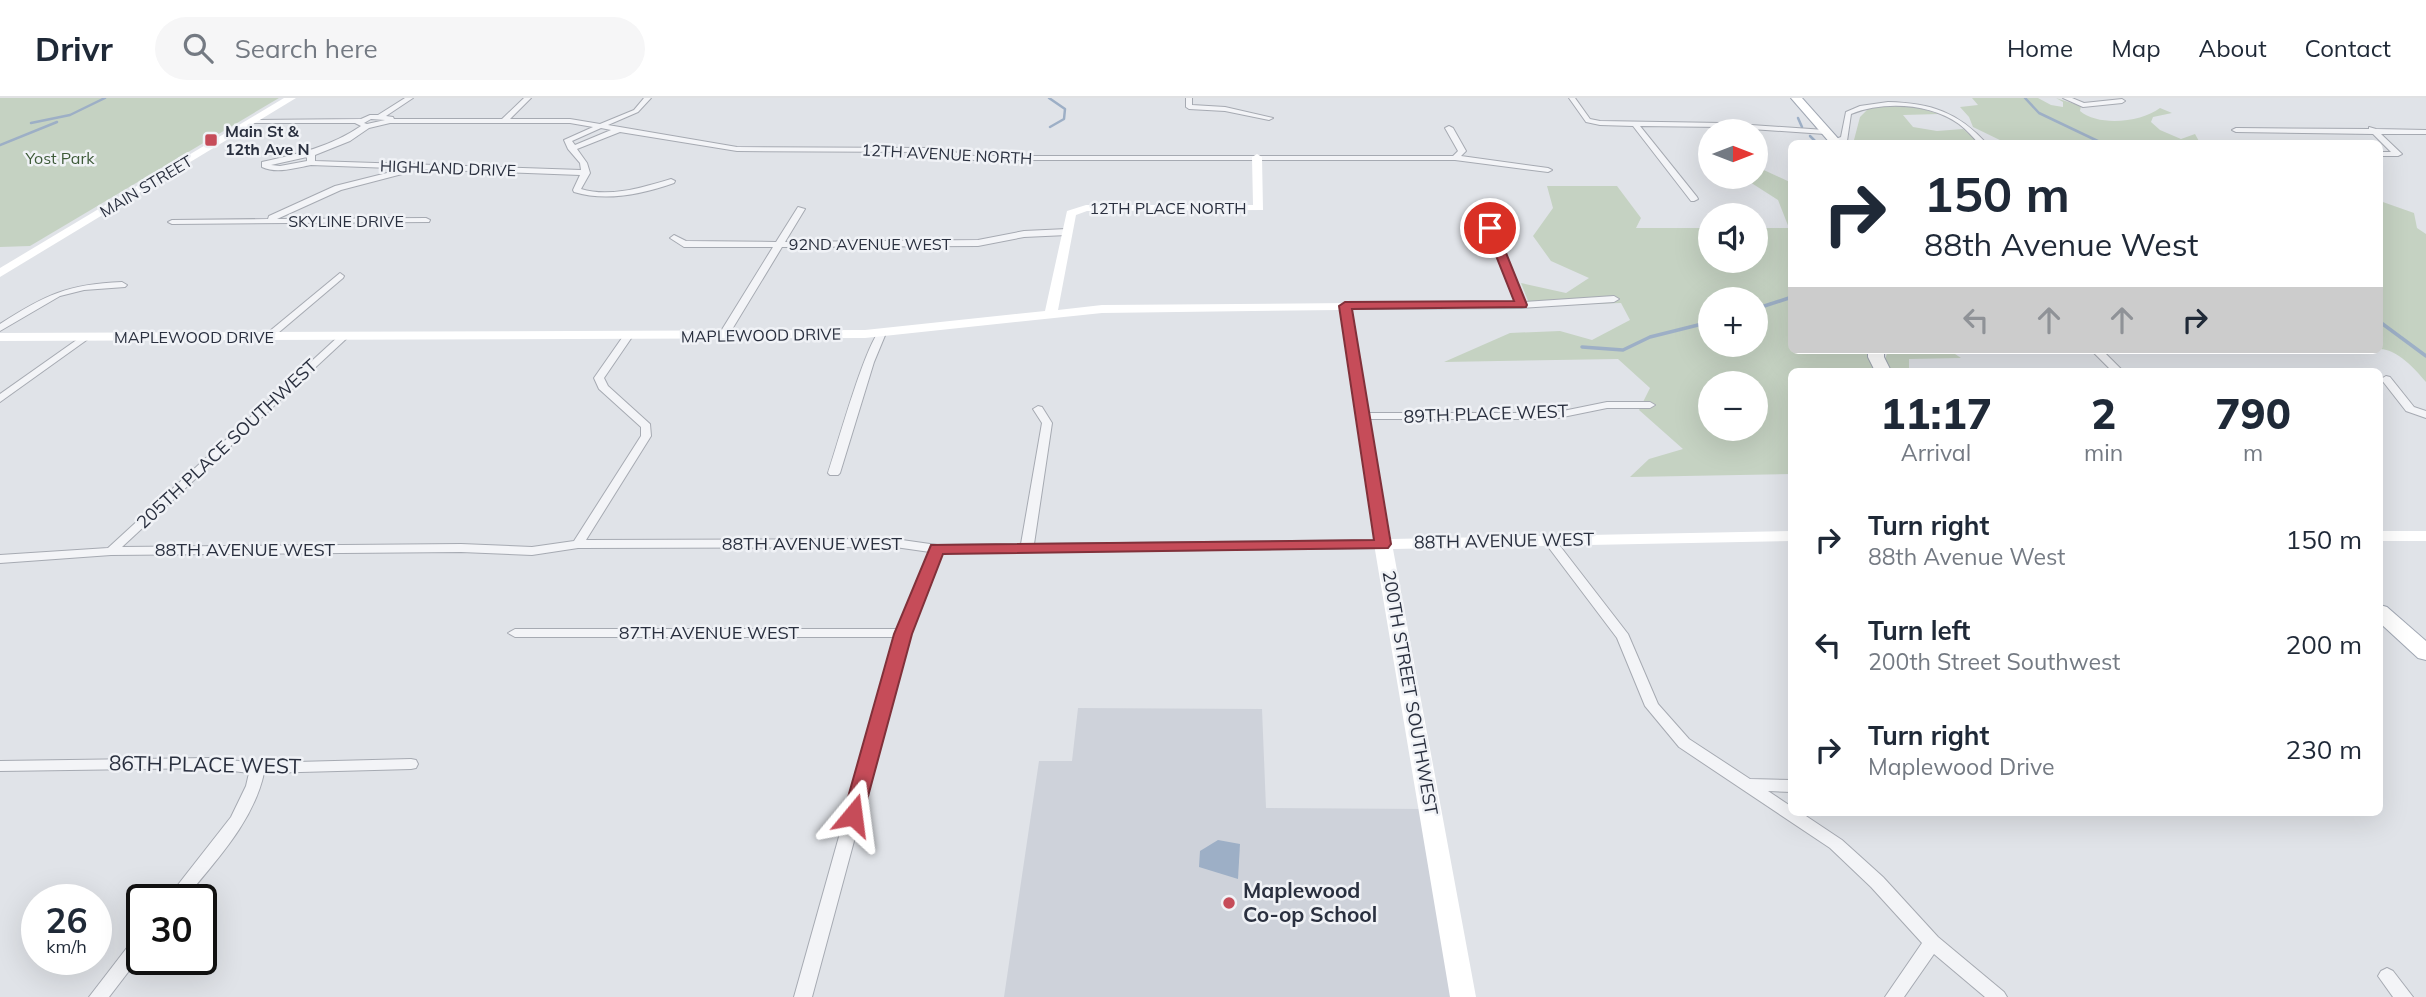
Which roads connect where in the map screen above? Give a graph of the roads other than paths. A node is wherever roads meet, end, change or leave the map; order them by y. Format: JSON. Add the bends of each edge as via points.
{"nodes":[{"id":1,"x":291,"y":98,"type":"edge"},
{"id":2,"x":410,"y":98,"type":"edge"},
{"id":3,"x":528,"y":98,"type":"edge"},
{"id":4,"x":648,"y":98,"type":"edge"},
{"id":5,"x":1189,"y":98,"type":"edge"},
{"id":6,"x":1572,"y":98,"type":"edge"},
{"id":7,"x":1796,"y":98,"type":"edge"},
{"id":8,"x":2066,"y":98,"type":"edge"},
{"id":9,"x":2122,"y":102,"type":"dead end"},
{"id":10,"x":381,"y":116,"type":"junction"},
{"id":11,"x":1269,"y":118,"type":"dead end"},
{"id":12,"x":253,"y":121,"type":"junction"},
{"id":13,"x":389,"y":121,"type":"junction"},
{"id":14,"x":504,"y":121,"type":"junction"},
{"id":15,"x":364,"y":124,"type":"junction"},
{"id":16,"x":607,"y":125,"type":"junction"},
{"id":17,"x":1636,"y":125,"type":"junction"},
{"id":18,"x":1449,"y":128,"type":"dead end"},
{"id":19,"x":620,"y":129,"type":"junction"},
{"id":20,"x":2236,"y":130,"type":"dead end"},
{"id":21,"x":2372,"y":130,"type":"junction"},
{"id":22,"x":1825,"y":132,"type":"junction"},
{"id":23,"x":2426,"y":132,"type":"edge"},
{"id":24,"x":1834,"y":140,"type":"edge"},
{"id":25,"x":1841,"y":140,"type":"edge"},
{"id":26,"x":1980,"y":140,"type":"edge"},
{"id":27,"x":2383,"y":140,"type":"edge"},
{"id":28,"x":2383,"y":140,"type":"edge"},
{"id":29,"x":572,"y":149,"type":"junction"},
{"id":30,"x":2383,"y":154,"type":"edge"},
{"id":31,"x":2398,"y":154,"type":"joint"},
{"id":32,"x":1257,"y":157,"type":"junction"},
{"id":33,"x":311,"y":158,"type":"junction"},
{"id":34,"x":1455,"y":158,"type":"junction"},
{"id":35,"x":421,"y":167,"type":"junction"},
{"id":36,"x":1548,"y":170,"type":"dead end"},
{"id":37,"x":586,"y":173,"type":"junction"},
{"id":38,"x":671,"y":181,"type":"dead end"},
{"id":39,"x":1694,"y":199,"type":"dead end"},
{"id":40,"x":801,"y":209,"type":"dead end"},
{"id":41,"x":265,"y":220,"type":"junction"},
{"id":42,"x":426,"y":220,"type":"dead end"},
{"id":43,"x":172,"y":222,"type":"dead end"},
{"id":44,"x":1490,"y":228,"type":"dead end"},
{"id":45,"x":1067,"y":232,"type":"junction"},
{"id":46,"x":674,"y":238,"type":"dead end"},
{"id":47,"x":779,"y":244,"type":"junction"},
{"id":48,"x":0,"y":273,"type":"edge"},
{"id":49,"x":340,"y":276,"type":"dead end"},
{"id":50,"x":122,"y":285,"type":"dead end"},
{"id":51,"x":1614,"y":299,"type":"dead end"},
{"id":52,"x":1521,"y":305,"type":"junction"},
{"id":53,"x":1345,"y":306,"type":"junction"},
{"id":54,"x":1051,"y":313,"type":"junction"},
{"id":55,"x":0,"y":328,"type":"edge"},
{"id":56,"x":881,"y":333,"type":"junction"},
{"id":57,"x":723,"y":336,"type":"junction"},
{"id":58,"x":0,"y":337,"type":"edge"},
{"id":59,"x":85,"y":337,"type":"junction"},
{"id":60,"x":268,"y":337,"type":"junction"},
{"id":61,"x":343,"y":337,"type":"junction"},
{"id":62,"x":627,"y":337,"type":"junction"},
{"id":63,"x":2100,"y":354,"type":"edge"},
{"id":64,"x":2115,"y":368,"type":"edge"},
{"id":65,"x":2386,"y":379,"type":"dead end"},
{"id":66,"x":0,"y":399,"type":"edge"},
{"id":67,"x":1650,"y":405,"type":"dead end"},
{"id":68,"x":1038,"y":409,"type":"dead end"},
{"id":69,"x":2426,"y":415,"type":"edge"},
{"id":70,"x":1363,"y":416,"type":"junction"},
{"id":71,"x":834,"y":473,"type":"dead end"},
{"id":72,"x":1788,"y":536,"type":"edge"},
{"id":73,"x":2383,"y":536,"type":"edge"},
{"id":74,"x":2426,"y":536,"type":"edge"},
{"id":75,"x":1549,"y":540,"type":"junction"},
{"id":76,"x":578,"y":544,"type":"junction"},
{"id":77,"x":1383,"y":544,"type":"junction"},
{"id":78,"x":1027,"y":548,"type":"junction"},
{"id":79,"x":937,"y":549,"type":"junction"},
{"id":80,"x":111,"y":551,"type":"junction"},
{"id":81,"x":0,"y":559,"type":"edge"},
{"id":82,"x":2383,"y":615,"type":"edge"},
{"id":83,"x":514,"y":633,"type":"dead end"},
{"id":84,"x":903,"y":634,"type":"junction"},
{"id":85,"x":2426,"y":653,"type":"edge"},
{"id":86,"x":411,"y":764,"type":"dead end"},
{"id":87,"x":0,"y":766,"type":"edge"},
{"id":88,"x":258,"y":768,"type":"junction"},
{"id":89,"x":1746,"y":785,"type":"junction"},
{"id":90,"x":1788,"y":786,"type":"edge"},
{"id":91,"x":1788,"y":813,"type":"edge"},
{"id":92,"x":1793,"y":816,"type":"edge"},
{"id":93,"x":186,"y":884,"type":"edge"},
{"id":94,"x":1932,"y":942,"type":"junction"},
{"id":95,"x":126,"y":962,"type":"edge"},
{"id":96,"x":2387,"y":976,"type":"dead end"},
{"id":97,"x":98,"y":997,"type":"edge"},
{"id":98,"x":803,"y":997,"type":"edge"},
{"id":99,"x":1463,"y":997,"type":"edge"},
{"id":100,"x":1894,"y":997,"type":"edge"},
{"id":101,"x":1998,"y":997,"type":"edge"},
{"id":102,"x":2404,"y":997,"type":"edge"}],
"edges":[{"from":1,"to":12,"type":"street","name":"MAIN STREET"},
{"from":2,"to":10,"type":"street"},
{"from":3,"to":14,"type":"street"},
{"from":4,"to":16,"type":"street","via":[[636,111]]},
{"from":5,"to":11,"type":"street","via":[[1189,107]]},
{"from":6,"to":17,"type":"street","via":[[1588,121]]},
{"from":7,"to":22,"type":"main road"},
{"from":8,"to":9,"type":"street","via":[[2083,105]]},
{"from":10,"to":13,"type":"street"},
{"from":10,"to":15,"type":"street"},
{"from":12,"to":15,"type":"street"},
{"from":12,"to":48,"type":"street","name":"MAIN STREET"},
{"from":13,"to":14,"type":"street","name":"12TH AVENUE NORTH"},
{"from":13,"to":15,"type":"street","name":"12TH AVENUE NORTH"},
{"from":14,"to":16,"type":"street","name":"12TH AVENUE NORTH"},
{"from":15,"to":33,"type":"street"},
{"from":16,"to":19,"type":"street","name":"12TH AVENUE NORTH"},
{"from":16,"to":29,"type":"street","via":[[573,136],[568,140]]},
{"from":17,"to":22,"type":"street"},
{"from":17,"to":39,"type":"street"},
{"from":18,"to":34,"type":"street","via":[[1462,151]]},
{"from":19,"to":29,"type":"street"},
{"from":19,"to":32,"type":"street","name":"12TH AVENUE NORTH","via":[[737,149],[919,149],[974,158]]},
{"from":20,"to":21,"type":"street"},
{"from":21,"to":23,"type":"street"},
{"from":21,"to":27,"type":"street"},
{"from":22,"to":24,"type":"main road"},
{"from":25,"to":26,"type":"street","via":[[1848,113],[1866,104],[1910,104],[1948,116]]},
{"from":28,"to":31,"type":"street"},
{"from":29,"to":37,"type":"street","via":[[584,162]]},
{"from":30,"to":31,"type":"street"},
{"from":32,"to":34,"type":"street","name":"12TH AVENUE NORTH"},
{"from":32,"to":45,"type":"street","name":"12TH PLACE NORTH","via":[[1259,208],[1077,209],[1071,213]]},
{"from":33,"to":33,"type":"street","via":[[265,164],[265,167],[280,168]]},
{"from":33,"to":35,"type":"street","name":"HIGHLAND DRIVE"},
{"from":34,"to":36,"type":"street","name":"12TH AVENUE NORTH"},
{"from":35,"to":37,"type":"street","name":"HIGHLAND DRIVE"},
{"from":35,"to":41,"type":"street","name":"SKYLINE DRIVE","via":[[338,188]]},
{"from":37,"to":38,"type":"street","via":[[577,190],[584,193],[612,193]]},
{"from":40,"to":47,"type":"street"},
{"from":41,"to":42,"type":"street","name":"SKYLINE DRIVE"},
{"from":41,"to":43,"type":"street","name":"SKYLINE DRIVE"},
{"from":44,"to":52,"type":"street"},
{"from":45,"to":47,"type":"street","name":"92ND AVENUE WEST","via":[[978,243]]},
{"from":45,"to":54,"type":"street"},
{"from":46,"to":47,"type":"street","name":"92ND AVENUE WEST","via":[[684,244]]},
{"from":47,"to":57,"type":"street"},
{"from":49,"to":60,"type":"street"},
{"from":50,"to":55,"type":"street","via":[[68,288]]},
{"from":51,"to":52,"type":"street","name":"MAPLEWOOD DRIVE"},
{"from":52,"to":53,"type":"street","name":"MAPLEWOOD DRIVE"},
{"from":53,"to":54,"type":"street","name":"MAPLEWOOD DRIVE","via":[[1128,307]]},
{"from":53,"to":70,"type":"street","name":"200TH STREET SOUTHWEST"},
{"from":54,"to":56,"type":"street","name":"MAPLEWOOD DRIVE"},
{"from":56,"to":57,"type":"street","name":"MAPLEWOOD DRIVE"},
{"from":56,"to":71,"type":"street"},
{"from":57,"to":62,"type":"street","name":"MAPLEWOOD DRIVE"},
{"from":58,"to":59,"type":"street","name":"MAPLEWOOD DRIVE"},
{"from":59,"to":60,"type":"street","name":"MAPLEWOOD DRIVE"},
{"from":59,"to":66,"type":"street"},
{"from":60,"to":61,"type":"street","name":"MAPLEWOOD DRIVE"},
{"from":61,"to":62,"type":"street","name":"MAPLEWOOD DRIVE"},
{"from":61,"to":80,"type":"street","name":"205TH PLACE SOUTHWEST"},
{"from":62,"to":76,"type":"street","via":[[599,378],[646,426],[646,436]]},
{"from":63,"to":64,"type":"street"},
{"from":65,"to":69,"type":"street","via":[[2410,409]]},
{"from":67,"to":70,"type":"street","name":"89TH PLACE WEST","via":[[1607,405],[1547,415]]},
{"from":68,"to":78,"type":"street","via":[[1047,423]]},
{"from":70,"to":77,"type":"street","name":"200TH STREET SOUTHWEST"},
{"from":72,"to":75,"type":"street","name":"88TH AVENUE WEST"},
{"from":73,"to":74,"type":"street"},
{"from":75,"to":77,"type":"street","name":"88TH AVENUE WEST"},
{"from":75,"to":89,"type":"street","via":[[1623,637],[1652,706],[1684,743]]},
{"from":76,"to":79,"type":"street","name":"88TH AVENUE WEST","via":[[895,543]]},
{"from":76,"to":80,"type":"street","name":"88TH AVENUE WEST","via":[[532,551]]},
{"from":77,"to":78,"type":"street","name":"88TH AVENUE WEST"},
{"from":77,"to":99,"type":"street","name":"200TH STREET SOUTHWEST"},
{"from":78,"to":79,"type":"street","name":"88TH AVENUE WEST"},
{"from":79,"to":84,"type":"street"},
{"from":80,"to":81,"type":"street","name":"88TH AVENUE WEST"},
{"from":82,"to":85,"type":"main road"},
{"from":83,"to":84,"type":"street","name":"87TH AVENUE WEST"},
{"from":84,"to":98,"type":"street"},
{"from":86,"to":88,"type":"street","name":"86TH PLACE WEST"},
{"from":87,"to":88,"type":"street","name":"86TH PLACE WEST","via":[[209,762]]},
{"from":88,"to":93,"type":"street","via":[[257,786],[247,806]]},
{"from":89,"to":90,"type":"street"},
{"from":89,"to":91,"type":"street"},
{"from":92,"to":94,"type":"street","via":[[1836,844]]},
{"from":94,"to":100,"type":"street"},
{"from":94,"to":101,"type":"street"},
{"from":95,"to":97,"type":"street"},
{"from":96,"to":102,"type":"street"}]}
